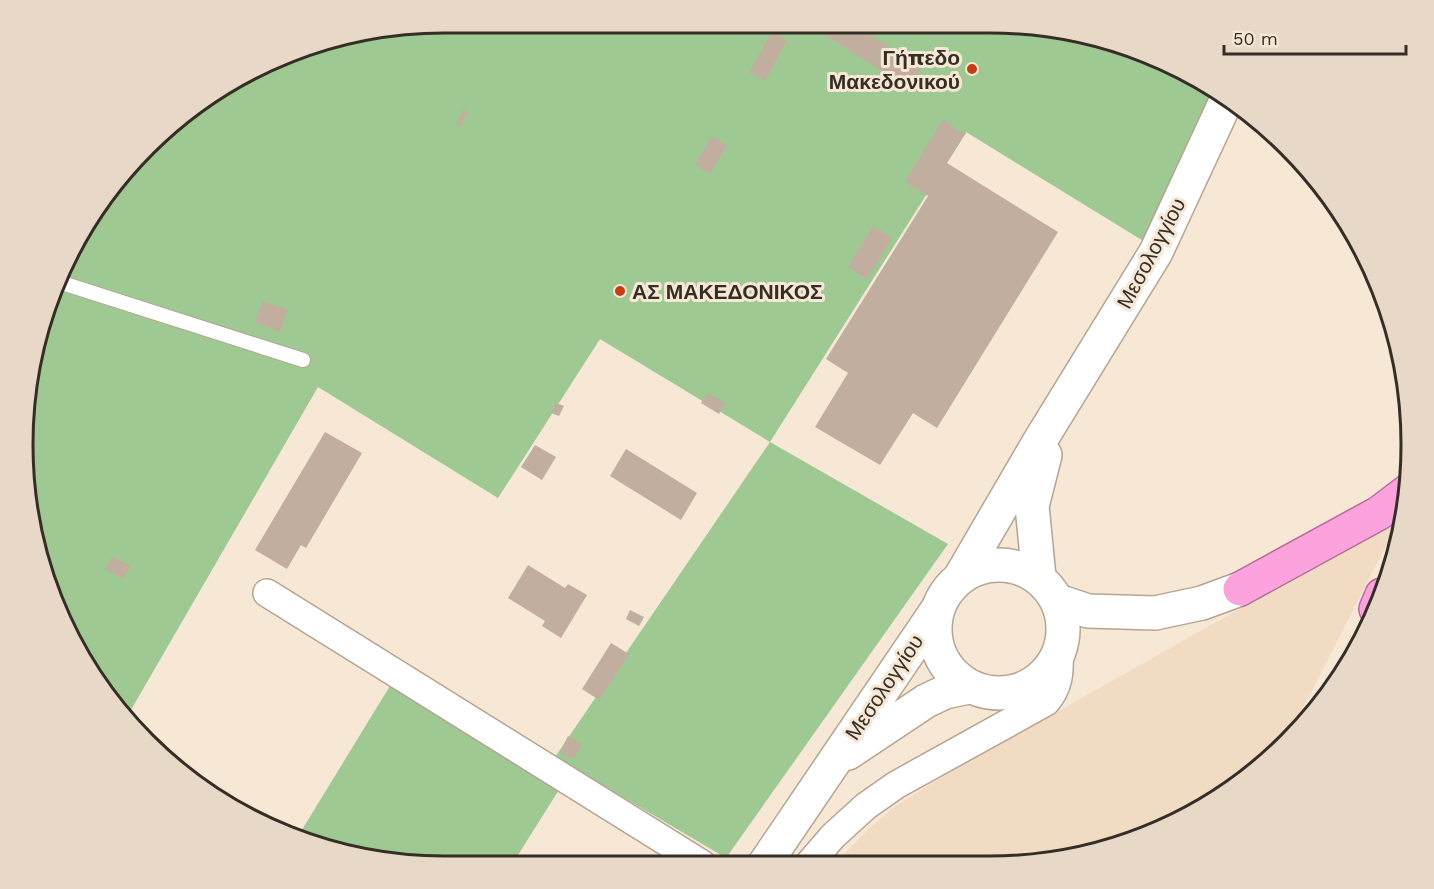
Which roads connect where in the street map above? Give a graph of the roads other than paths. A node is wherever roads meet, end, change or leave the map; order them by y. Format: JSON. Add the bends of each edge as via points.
{"nodes":[{"id":1,"x":1224,"y":106,"type":"edge"},
{"id":2,"x":65,"y":284,"type":"edge"},
{"id":3,"x":303,"y":360,"type":"dead end"},
{"id":4,"x":1064,"y":402,"type":"junction"},
{"id":5,"x":1397,"y":499,"type":"edge"},
{"id":6,"x":961,"y":576,"type":"junction"},
{"id":7,"x":1048,"y":589,"type":"junction"},
{"id":8,"x":1240,"y":589,"type":"joint"},
{"id":9,"x":267,"y":593,"type":"dead end"},
{"id":10,"x":937,"y":610,"type":"junction"},
{"id":11,"x":1059,"y":653,"type":"junction"},
{"id":12,"x":969,"y":687,"type":"junction"},
{"id":13,"x":832,"y":765,"type":"junction"},
{"id":14,"x":689,"y":856,"type":"edge"},
{"id":15,"x":769,"y":856,"type":"edge"},
{"id":16,"x":816,"y":856,"type":"edge"}],
"edges":[{"from":1,"to":4,"type":"street","name":"Μεσολογγίου","via":[[1156,252]]},
{"from":2,"to":3,"type":"lane"},
{"from":4,"to":6,"type":"street","name":"Μεσολογγίου"},
{"from":4,"to":7,"type":"street","name":"Μεσολογγίου","via":[[1032,506]]},
{"from":5,"to":8,"type":"highway","via":[[1379,513]]},
{"from":6,"to":7,"type":"street","via":[[980,567],[1000,564],[1021,567]]},
{"from":6,"to":10,"type":"street","via":[[946,591]]},
{"from":7,"to":8,"type":"street","via":[[1088,611],[1155,613],[1202,603]]},
{"from":7,"to":11,"type":"street","via":[[1063,618]]},
{"from":9,"to":14,"type":"street"},
{"from":10,"to":12,"type":"street","via":[[933,632],[944,664]]},
{"from":10,"to":13,"type":"street","name":"Μεσολογγίου"},
{"from":11,"to":12,"type":"street","via":[[1050,669],[1021,690],[1004,694]]},
{"from":11,"to":16,"type":"street","via":[[1057,682],[1046,702],[866,806]]},
{"from":12,"to":13,"type":"street","name":"Μεσολογγίου","via":[[926,701]]},
{"from":13,"to":15,"type":"street","name":"Μεσολογγίου"}]}
